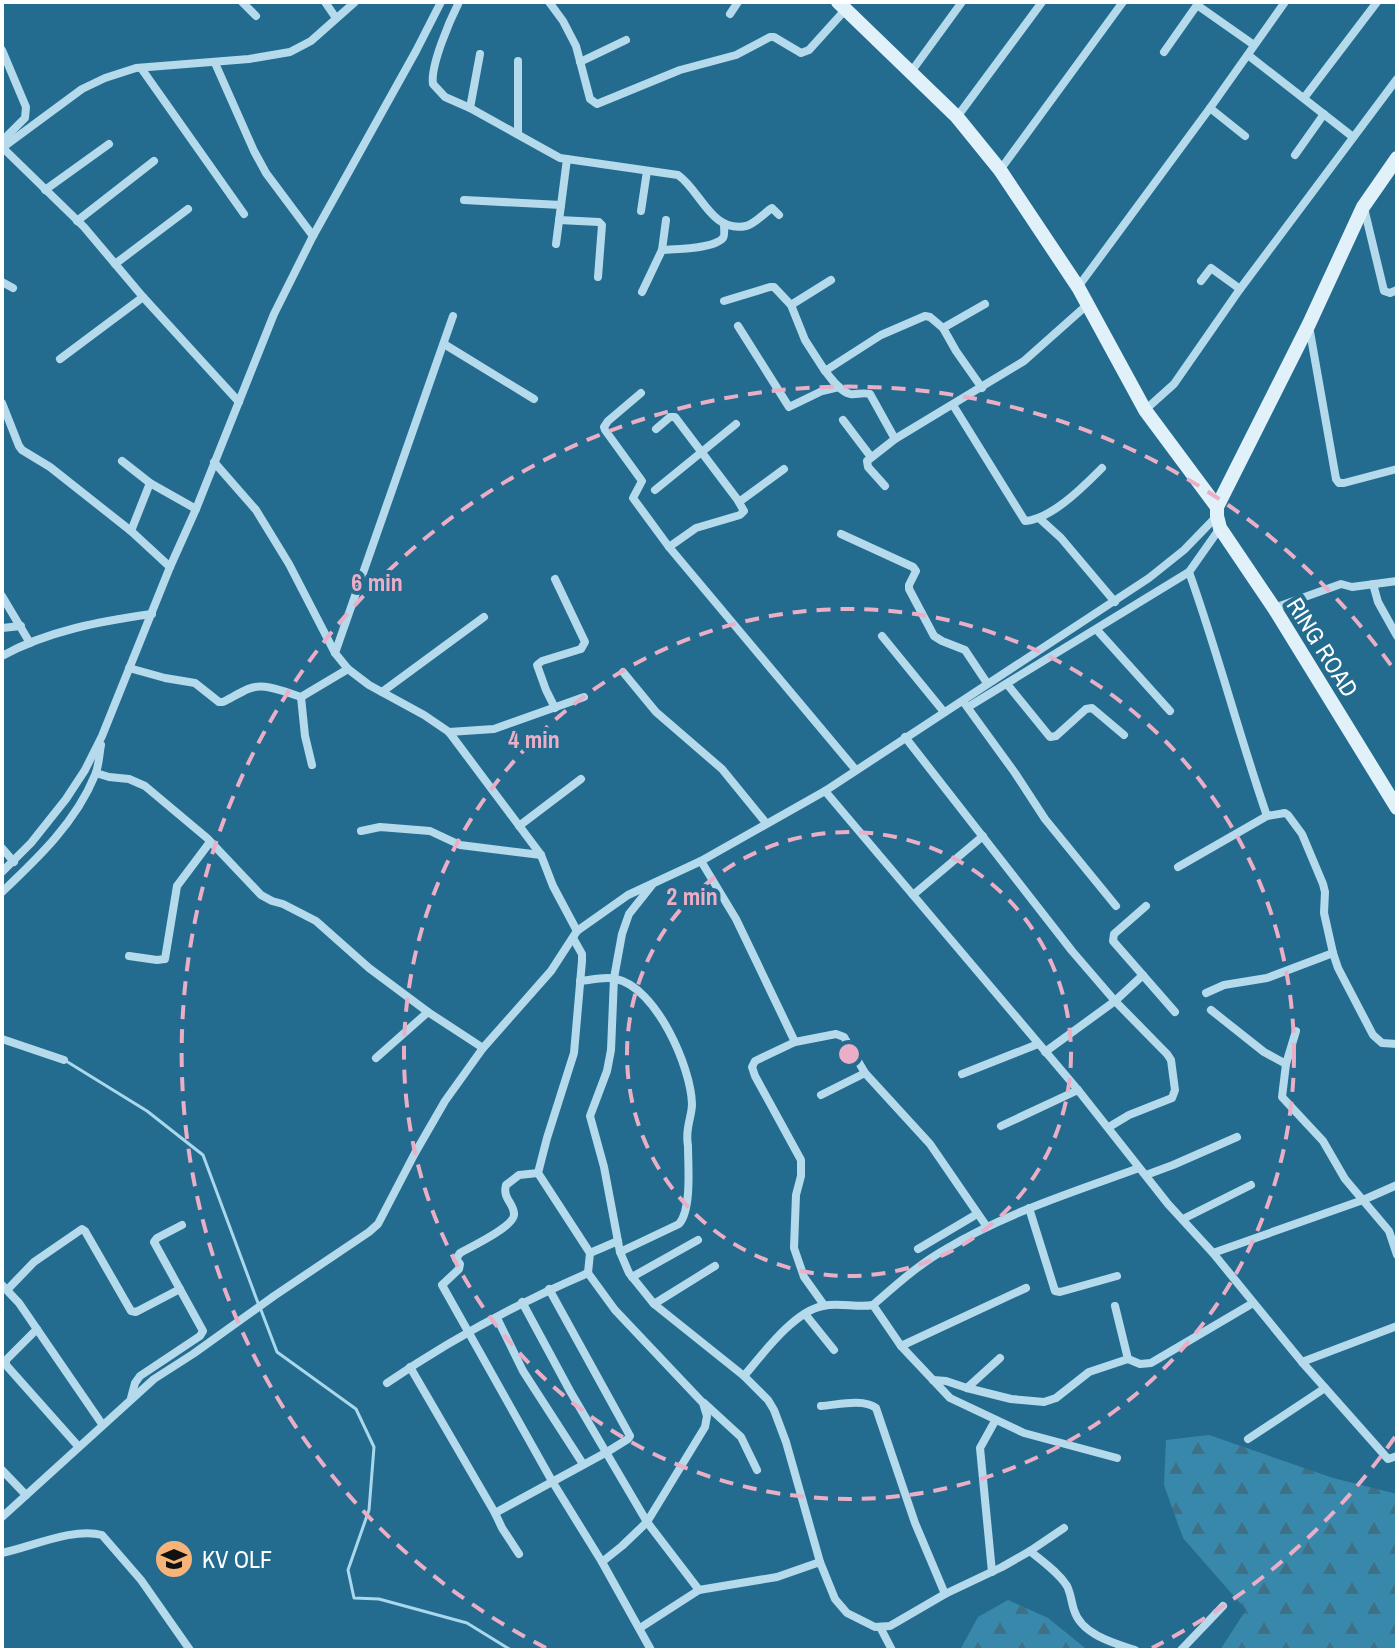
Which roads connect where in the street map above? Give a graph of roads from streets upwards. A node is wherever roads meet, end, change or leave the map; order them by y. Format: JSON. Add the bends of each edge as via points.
{"nodes":[{"id":1,"x":242,"y":2,"type":"edge"},
{"id":2,"x":325,"y":2,"type":"edge"},
{"id":3,"x":355,"y":2,"type":"edge"},
{"id":4,"x":441,"y":2,"type":"edge"},
{"id":5,"x":459,"y":2,"type":"edge"},
{"id":6,"x":549,"y":2,"type":"edge"},
{"id":7,"x":738,"y":2,"type":"edge"},
{"id":8,"x":962,"y":2,"type":"edge"},
{"id":9,"x":1042,"y":2,"type":"edge"},
{"id":10,"x":1123,"y":2,"type":"edge"},
{"id":11,"x":1285,"y":2,"type":"edge"},
{"id":12,"x":1377,"y":2,"type":"edge"},
{"id":13,"x":1198,"y":4,"type":"edge"},
{"id":14,"x":842,"y":6,"type":"edge"},
{"id":15,"x":730,"y":14,"type":"dead end"},
{"id":16,"x":256,"y":16,"type":"dead end"},
{"id":17,"x":336,"y":18,"type":"junction"},
{"id":18,"x":626,"y":40,"type":"dead end"},
{"id":19,"x":1254,"y":45,"type":"junction"},
{"id":20,"x":2,"y":50,"type":"edge"},
{"id":21,"x":1164,"y":52,"type":"dead end"},
{"id":22,"x":480,"y":54,"type":"dead end"},
{"id":23,"x":1248,"y":55,"type":"junction"},
{"id":24,"x":518,"y":61,"type":"dead end"},
{"id":25,"x":580,"y":62,"type":"junction"},
{"id":26,"x":4,"y":63,"type":"edge"},
{"id":27,"x":215,"y":63,"type":"junction"},
{"id":28,"x":141,"y":68,"type":"junction"},
{"id":29,"x":911,"y":72,"type":"junction"},
{"id":30,"x":1397,"y":79,"type":"edge"},
{"id":31,"x":1304,"y":98,"type":"junction"},
{"id":32,"x":470,"y":108,"type":"junction"},
{"id":33,"x":1210,"y":108,"type":"junction"},
{"id":34,"x":1324,"y":114,"type":"junction"},
{"id":35,"x":957,"y":117,"type":"junction"},
{"id":36,"x":518,"y":134,"type":"junction"},
{"id":37,"x":1245,"y":136,"type":"dead end"},
{"id":38,"x":1353,"y":137,"type":"junction"},
{"id":39,"x":109,"y":144,"type":"dead end"},
{"id":40,"x":3,"y":148,"type":"edge"},
{"id":41,"x":1295,"y":155,"type":"dead end"},
{"id":42,"x":1397,"y":158,"type":"edge"},
{"id":43,"x":567,"y":159,"type":"junction"},
{"id":44,"x":154,"y":161,"type":"dead end"},
{"id":45,"x":1000,"y":170,"type":"junction"},
{"id":46,"x":647,"y":171,"type":"junction"},
{"id":47,"x":45,"y":190,"type":"junction"},
{"id":48,"x":464,"y":200,"type":"dead end"},
{"id":49,"x":561,"y":205,"type":"junction"},
{"id":50,"x":1363,"y":207,"type":"junction"},
{"id":51,"x":188,"y":209,"type":"dead end"},
{"id":52,"x":641,"y":211,"type":"dead end"},
{"id":53,"x":244,"y":214,"type":"dead end"},
{"id":54,"x":779,"y":215,"type":"dead end"},
{"id":55,"x":559,"y":220,"type":"junction"},
{"id":56,"x":666,"y":220,"type":"dead end"},
{"id":57,"x":77,"y":221,"type":"junction"},
{"id":58,"x":724,"y":224,"type":"junction"},
{"id":59,"x":313,"y":236,"type":"junction"},
{"id":60,"x":556,"y":244,"type":"dead end"},
{"id":61,"x":662,"y":250,"type":"junction"},
{"id":62,"x":115,"y":264,"type":"junction"},
{"id":63,"x":598,"y":277,"type":"dead end"},
{"id":64,"x":831,"y":280,"type":"dead end"},
{"id":65,"x":1201,"y":281,"type":"dead end"},
{"id":66,"x":2,"y":282,"type":"edge"},
{"id":67,"x":1078,"y":287,"type":"junction"},
{"id":68,"x":13,"y":288,"type":"dead end"},
{"id":69,"x":1240,"y":289,"type":"junction"},
{"id":70,"x":1395,"y":291,"type":"edge"},
{"id":71,"x":642,"y":292,"type":"dead end"},
{"id":72,"x":143,"y":297,"type":"junction"},
{"id":73,"x":724,"y":301,"type":"dead end"},
{"id":74,"x":985,"y":304,"type":"dead end"},
{"id":75,"x":1397,"y":304,"type":"edge"},
{"id":76,"x":791,"y":305,"type":"junction"},
{"id":77,"x":1087,"y":305,"type":"junction"},
{"id":78,"x":453,"y":316,"type":"dead end"},
{"id":79,"x":1309,"y":324,"type":"junction"},
{"id":80,"x":738,"y":326,"type":"dead end"},
{"id":81,"x":943,"y":328,"type":"junction"},
{"id":82,"x":444,"y":344,"type":"junction"},
{"id":83,"x":60,"y":359,"type":"dead end"},
{"id":84,"x":825,"y":371,"type":"junction"},
{"id":85,"x":839,"y":387,"type":"junction"},
{"id":86,"x":982,"y":388,"type":"junction"},
{"id":87,"x":641,"y":393,"type":"dead end"},
{"id":88,"x":534,"y":399,"type":"dead end"},
{"id":89,"x":239,"y":402,"type":"junction"},
{"id":90,"x":2,"y":403,"type":"edge"},
{"id":91,"x":953,"y":405,"type":"junction"},
{"id":92,"x":1145,"y":410,"type":"junction"},
{"id":93,"x":843,"y":420,"type":"dead end"},
{"id":94,"x":736,"y":424,"type":"dead end"},
{"id":95,"x":656,"y":429,"type":"dead end"},
{"id":96,"x":895,"y":439,"type":"junction"},
{"id":97,"x":701,"y":453,"type":"junction"},
{"id":98,"x":871,"y":457,"type":"junction"},
{"id":99,"x":122,"y":461,"type":"dead end"},
{"id":100,"x":214,"y":462,"type":"junction"},
{"id":101,"x":1102,"y":468,"type":"dead end"},
{"id":102,"x":784,"y":469,"type":"dead end"},
{"id":103,"x":1397,"y":469,"type":"edge"},
{"id":104,"x":150,"y":483,"type":"junction"},
{"id":105,"x":885,"y":486,"type":"dead end"},
{"id":106,"x":655,"y":490,"type":"dead end"},
{"id":107,"x":739,"y":502,"type":"junction"},
{"id":108,"x":196,"y":509,"type":"junction"},
{"id":109,"x":1218,"y":517,"type":"junction"},
{"id":110,"x":1039,"y":518,"type":"junction"},
{"id":111,"x":131,"y":531,"type":"junction"},
{"id":112,"x":841,"y":534,"type":"dead end"},
{"id":113,"x":669,"y":547,"type":"junction"},
{"id":114,"x":170,"y":567,"type":"junction"},
{"id":115,"x":1189,"y":572,"type":"junction"},
{"id":116,"x":555,"y":579,"type":"dead end"},
{"id":117,"x":1397,"y":581,"type":"edge"},
{"id":118,"x":1373,"y":584,"type":"junction"},
{"id":119,"x":2,"y":596,"type":"edge"},
{"id":120,"x":1115,"y":602,"type":"junction"},
{"id":121,"x":1274,"y":608,"type":"junction"},
{"id":122,"x":152,"y":614,"type":"junction"},
{"id":123,"x":484,"y":617,"type":"dead end"},
{"id":124,"x":21,"y":626,"type":"junction"},
{"id":125,"x":2,"y":628,"type":"edge"},
{"id":126,"x":1097,"y":630,"type":"junction"},
{"id":127,"x":882,"y":636,"type":"dead end"},
{"id":128,"x":1397,"y":636,"type":"edge"},
{"id":129,"x":30,"y":643,"type":"junction"},
{"id":130,"x":335,"y":653,"type":"junction"},
{"id":131,"x":2,"y":656,"type":"edge"},
{"id":132,"x":129,"y":668,"type":"junction"},
{"id":133,"x":348,"y":669,"type":"junction"},
{"id":134,"x":623,"y":672,"type":"dead end"},
{"id":135,"x":987,"y":683,"type":"junction"},
{"id":136,"x":1007,"y":684,"type":"junction"},
{"id":137,"x":382,"y":692,"type":"junction"},
{"id":138,"x":301,"y":697,"type":"junction"},
{"id":139,"x":584,"y":697,"type":"dead end"},
{"id":140,"x":965,"y":704,"type":"junction"},
{"id":141,"x":555,"y":708,"type":"junction"},
{"id":142,"x":1170,"y":711,"type":"dead end"},
{"id":143,"x":944,"y":712,"type":"junction"},
{"id":144,"x":449,"y":732,"type":"junction"},
{"id":145,"x":1124,"y":735,"type":"dead end"},
{"id":146,"x":102,"y":736,"type":"junction"},
{"id":147,"x":905,"y":737,"type":"junction"},
{"id":148,"x":312,"y":765,"type":"dead end"},
{"id":149,"x":855,"y":769,"type":"junction"},
{"id":150,"x":96,"y":773,"type":"junction"},
{"id":151,"x":581,"y":779,"type":"dead end"},
{"id":152,"x":825,"y":791,"type":"junction"},
{"id":153,"x":1397,"y":808,"type":"edge"},
{"id":154,"x":1267,"y":816,"type":"junction"},
{"id":155,"x":766,"y":823,"type":"junction"},
{"id":156,"x":519,"y":826,"type":"junction"},
{"id":157,"x":361,"y":831,"type":"dead end"},
{"id":158,"x":983,"y":836,"type":"junction"},
{"id":159,"x":210,"y":842,"type":"junction"},
{"id":160,"x":2,"y":848,"type":"edge"},
{"id":161,"x":541,"y":855,"type":"junction"},
{"id":162,"x":701,"y":861,"type":"junction"},
{"id":163,"x":14,"y":862,"type":"junction"},
{"id":164,"x":1178,"y":867,"type":"dead end"},
{"id":165,"x":2,"y":872,"type":"edge"},
{"id":166,"x":653,"y":883,"type":"junction"},
{"id":167,"x":2,"y":892,"type":"edge"},
{"id":168,"x":913,"y":895,"type":"junction"},
{"id":169,"x":1116,"y":906,"type":"dead end"},
{"id":170,"x":1146,"y":906,"type":"dead end"},
{"id":171,"x":575,"y":934,"type":"junction"},
{"id":172,"x":1333,"y":953,"type":"junction"},
{"id":173,"x":129,"y":956,"type":"dead end"},
{"id":174,"x":1143,"y":975,"type":"junction"},
{"id":175,"x":614,"y":978,"type":"junction"},
{"id":176,"x":580,"y":981,"type":"junction"},
{"id":177,"x":1206,"y":993,"type":"dead end"},
{"id":178,"x":1115,"y":1001,"type":"junction"},
{"id":179,"x":1211,"y":1010,"type":"dead end"},
{"id":180,"x":428,"y":1012,"type":"junction"},
{"id":181,"x":1175,"y":1012,"type":"dead end"},
{"id":182,"x":1296,"y":1031,"type":"dead end"},
{"id":183,"x":2,"y":1039,"type":"edge"},
{"id":184,"x":795,"y":1042,"type":"junction"},
{"id":185,"x":1038,"y":1044,"type":"junction"},
{"id":186,"x":1397,"y":1044,"type":"edge"},
{"id":187,"x":483,"y":1048,"type":"junction"},
{"id":188,"x":1045,"y":1052,"type":"junction"},
{"id":189,"x":376,"y":1058,"type":"dead end"},
{"id":190,"x":64,"y":1060,"type":"dead end"},
{"id":191,"x":1286,"y":1064,"type":"junction"},
{"id":192,"x":865,"y":1073,"type":"junction"},
{"id":193,"x":962,"y":1074,"type":"dead end"},
{"id":194,"x":1078,"y":1090,"type":"junction"},
{"id":195,"x":821,"y":1095,"type":"dead end"},
{"id":196,"x":1001,"y":1126,"type":"dead end"},
{"id":197,"x":1109,"y":1127,"type":"junction"},
{"id":198,"x":1237,"y":1137,"type":"dead end"},
{"id":199,"x":1142,"y":1171,"type":"junction"},
{"id":200,"x":538,"y":1173,"type":"junction"},
{"id":201,"x":1251,"y":1185,"type":"dead end"},
{"id":202,"x":1397,"y":1185,"type":"edge"},
{"id":203,"x":1363,"y":1200,"type":"junction"},
{"id":204,"x":1029,"y":1208,"type":"junction"},
{"id":205,"x":977,"y":1214,"type":"junction"},
{"id":206,"x":1183,"y":1219,"type":"junction"},
{"id":207,"x":182,"y":1225,"type":"dead end"},
{"id":208,"x":987,"y":1227,"type":"junction"},
{"id":209,"x":698,"y":1240,"type":"dead end"},
{"id":210,"x":618,"y":1241,"type":"junction"},
{"id":211,"x":918,"y":1249,"type":"dead end"},
{"id":212,"x":620,"y":1252,"type":"junction"},
{"id":213,"x":590,"y":1253,"type":"junction"},
{"id":214,"x":1213,"y":1253,"type":"junction"},
{"id":215,"x":1397,"y":1255,"type":"edge"},
{"id":216,"x":715,"y":1266,"type":"dead end"},
{"id":217,"x":588,"y":1273,"type":"junction"},
{"id":218,"x":1117,"y":1276,"type":"dead end"},
{"id":219,"x":632,"y":1277,"type":"junction"},
{"id":220,"x":4,"y":1288,"type":"edge"},
{"id":221,"x":1026,"y":1288,"type":"dead end"},
{"id":222,"x":180,"y":1289,"type":"junction"},
{"id":223,"x":549,"y":1289,"type":"junction"},
{"id":224,"x":522,"y":1302,"type":"junction"},
{"id":225,"x":1253,"y":1303,"type":"junction"},
{"id":226,"x":654,"y":1304,"type":"junction"},
{"id":227,"x":824,"y":1305,"type":"junction"},
{"id":228,"x":873,"y":1305,"type":"junction"},
{"id":229,"x":1115,"y":1306,"type":"dead end"},
{"id":230,"x":805,"y":1314,"type":"junction"},
{"id":231,"x":497,"y":1318,"type":"junction"},
{"id":232,"x":1397,"y":1326,"type":"edge"},
{"id":233,"x":37,"y":1329,"type":"junction"},
{"id":234,"x":468,"y":1333,"type":"junction"},
{"id":235,"x":901,"y":1346,"type":"junction"},
{"id":236,"x":834,"y":1350,"type":"dead end"},
{"id":237,"x":1000,"y":1358,"type":"dead end"},
{"id":238,"x":1128,"y":1359,"type":"junction"},
{"id":239,"x":1302,"y":1362,"type":"junction"},
{"id":240,"x":410,"y":1367,"type":"junction"},
{"id":241,"x":744,"y":1376,"type":"junction"},
{"id":242,"x":933,"y":1380,"type":"junction"},
{"id":243,"x":387,"y":1383,"type":"dead end"},
{"id":244,"x":967,"y":1388,"type":"junction"},
{"id":245,"x":1325,"y":1388,"type":"junction"},
{"id":246,"x":131,"y":1399,"type":"junction"},
{"id":247,"x":703,"y":1403,"type":"junction"},
{"id":248,"x":821,"y":1406,"type":"dead end"},
{"id":249,"x":995,"y":1421,"type":"junction"},
{"id":250,"x":102,"y":1424,"type":"junction"},
{"id":251,"x":1248,"y":1439,"type":"dead end"},
{"id":252,"x":78,"y":1446,"type":"junction"},
{"id":253,"x":607,"y":1452,"type":"junction"},
{"id":254,"x":1117,"y":1458,"type":"dead end"},
{"id":255,"x":1392,"y":1458,"type":"edge"},
{"id":256,"x":583,"y":1464,"type":"junction"},
{"id":257,"x":1397,"y":1466,"type":"edge"},
{"id":258,"x":2,"y":1470,"type":"edge"},
{"id":259,"x":757,"y":1470,"type":"dead end"},
{"id":260,"x":552,"y":1481,"type":"junction"},
{"id":261,"x":26,"y":1495,"type":"junction"},
{"id":262,"x":495,"y":1513,"type":"junction"},
{"id":263,"x":2,"y":1517,"type":"edge"},
{"id":264,"x":647,"y":1522,"type":"junction"},
{"id":265,"x":1064,"y":1528,"type":"dead end"},
{"id":266,"x":1030,"y":1551,"type":"junction"},
{"id":267,"x":2,"y":1553,"type":"edge"},
{"id":268,"x":519,"y":1554,"type":"dead end"},
{"id":269,"x":602,"y":1562,"type":"junction"},
{"id":270,"x":820,"y":1562,"type":"junction"},
{"id":271,"x":992,"y":1572,"type":"junction"},
{"id":272,"x":699,"y":1590,"type":"junction"},
{"id":273,"x":945,"y":1594,"type":"junction"},
{"id":274,"x":1223,"y":1606,"type":"dead end"},
{"id":275,"x":880,"y":1627,"type":"junction"},
{"id":276,"x":640,"y":1628,"type":"junction"},
{"id":277,"x":190,"y":1650,"type":"edge"},
{"id":278,"x":651,"y":1650,"type":"edge"},
{"id":279,"x":892,"y":1650,"type":"edge"},
{"id":280,"x":1135,"y":1650,"type":"edge"},
{"id":281,"x":1181,"y":1650,"type":"edge"}],
"edges":[{"from":1,"to":16,"type":"street"},
{"from":2,"to":17,"type":"street"},
{"from":3,"to":17,"type":"street"},
{"from":4,"to":59,"type":"street"},
{"from":5,"to":32,"type":"street","via":[[432,81],[445,97]]},
{"from":6,"to":25,"type":"street"},
{"from":7,"to":15,"type":"street"},
{"from":8,"to":29,"type":"street"},
{"from":9,"to":35,"type":"street"},
{"from":10,"to":45,"type":"street"},
{"from":11,"to":19,"type":"street"},
{"from":12,"to":31,"type":"street"},
{"from":13,"to":19,"type":"street"},
{"from":13,"to":21,"type":"street"},
{"from":14,"to":25,"type":"street","via":[[803,53],[770,37],[736,55],[680,70],[597,104],[590,99]]},
{"from":14,"to":29,"type":"street","name":"RING ROAD"},
{"from":17,"to":27,"type":"street","via":[[290,52]]},
{"from":18,"to":25,"type":"street"},
{"from":19,"to":23,"type":"street"},
{"from":20,"to":26,"type":"street"},
{"from":22,"to":32,"type":"street"},
{"from":23,"to":31,"type":"street"},
{"from":23,"to":33,"type":"street"},
{"from":24,"to":36,"type":"street"},
{"from":26,"to":40,"type":"street","via":[[26,111]]},
{"from":27,"to":28,"type":"street"},
{"from":27,"to":59,"type":"street","via":[[266,173]]},
{"from":28,"to":40,"type":"street","via":[[82,89]]},
{"from":28,"to":53,"type":"street"},
{"from":29,"to":35,"type":"street","name":"RING ROAD"},
{"from":30,"to":38,"type":"street"},
{"from":31,"to":34,"type":"street"},
{"from":32,"to":36,"type":"street"},
{"from":33,"to":37,"type":"street"},
{"from":33,"to":67,"type":"street"},
{"from":34,"to":38,"type":"street"},
{"from":34,"to":41,"type":"street"},
{"from":35,"to":45,"type":"street","name":"RING ROAD"},
{"from":36,"to":43,"type":"street"},
{"from":38,"to":69,"type":"street"},
{"from":39,"to":47,"type":"street"},
{"from":40,"to":47,"type":"street"},
{"from":42,"to":50,"type":"street"},
{"from":43,"to":46,"type":"street"},
{"from":43,"to":49,"type":"street"},
{"from":44,"to":57,"type":"street"},
{"from":45,"to":67,"type":"street","name":"RING ROAD"},
{"from":46,"to":52,"type":"street"},
{"from":46,"to":58,"type":"street","via":[[682,177]]},
{"from":47,"to":57,"type":"street"},
{"from":48,"to":49,"type":"street"},
{"from":49,"to":55,"type":"street"},
{"from":50,"to":70,"type":"street","via":[[1384,291]]},
{"from":50,"to":79,"type":"street"},
{"from":51,"to":62,"type":"street"},
{"from":54,"to":58,"type":"street","via":[[772,208],[746,226]]},
{"from":55,"to":60,"type":"street"},
{"from":55,"to":63,"type":"street","via":[[602,225]]},
{"from":56,"to":61,"type":"street"},
{"from":57,"to":62,"type":"street"},
{"from":58,"to":61,"type":"street","via":[[721,239],[697,248]]},
{"from":59,"to":89,"type":"street"},
{"from":61,"to":71,"type":"street"},
{"from":62,"to":72,"type":"street"},
{"from":64,"to":76,"type":"street"},
{"from":65,"to":69,"type":"street","via":[[1211,268]]},
{"from":66,"to":68,"type":"street"},
{"from":67,"to":77,"type":"street","name":"RING ROAD"},
{"from":69,"to":92,"type":"street","via":[[1174,384]]},
{"from":70,"to":75,"type":"street"},
{"from":72,"to":83,"type":"street"},
{"from":72,"to":89,"type":"street"},
{"from":73,"to":76,"type":"street","via":[[772,286]]},
{"from":74,"to":81,"type":"street"},
{"from":76,"to":84,"type":"street"},
{"from":77,"to":86,"type":"street","via":[[1024,361]]},
{"from":77,"to":92,"type":"street","name":"RING ROAD"},
{"from":78,"to":82,"type":"street"},
{"from":79,"to":103,"type":"street","via":[[1336,479],[1344,483]]},
{"from":79,"to":109,"type":"street"},
{"from":80,"to":85,"type":"street","via":[[789,407]]},
{"from":81,"to":84,"type":"street","via":[[925,316],[881,335]]},
{"from":81,"to":86,"type":"street"},
{"from":82,"to":88,"type":"street"},
{"from":82,"to":130,"type":"street"},
{"from":84,"to":85,"type":"street"},
{"from":85,"to":96,"type":"street","via":[[849,394],[870,394]]},
{"from":86,"to":91,"type":"street"},
{"from":87,"to":113,"type":"street","via":[[604,427],[642,481],[633,498]]},
{"from":89,"to":100,"type":"street"},
{"from":90,"to":111,"type":"street","via":[[22,450]]},
{"from":91,"to":96,"type":"street"},
{"from":91,"to":110,"type":"street","via":[[1023,519]]},
{"from":92,"to":109,"type":"street","name":"RING ROAD"},
{"from":93,"to":98,"type":"street"},
{"from":94,"to":97,"type":"street"},
{"from":95,"to":97,"type":"street","via":[[675,417]]},
{"from":96,"to":98,"type":"street"},
{"from":97,"to":106,"type":"street"},
{"from":97,"to":107,"type":"street"},
{"from":98,"to":105,"type":"street","via":[[868,467]]},
{"from":99,"to":104,"type":"street"},
{"from":100,"to":108,"type":"street"},
{"from":100,"to":130,"type":"street","via":[[256,510]]},
{"from":101,"to":110,"type":"street","via":[[1078,493]]},
{"from":102,"to":107,"type":"street"},
{"from":104,"to":108,"type":"street"},
{"from":104,"to":111,"type":"street"},
{"from":107,"to":113,"type":"street","via":[[744,511],[740,515],[702,525]]},
{"from":108,"to":114,"type":"street"},
{"from":109,"to":115,"type":"street"},
{"from":109,"to":120,"type":"street"},
{"from":109,"to":121,"type":"street","name":"RING ROAD"},
{"from":110,"to":120,"type":"street"},
{"from":111,"to":114,"type":"street"},
{"from":112,"to":135,"type":"street","via":[[913,567],[909,589],[932,633],[965,650]]},
{"from":113,"to":149,"type":"street"},
{"from":114,"to":122,"type":"street"},
{"from":115,"to":126,"type":"street"},
{"from":115,"to":154,"type":"street"},
{"from":116,"to":141,"type":"street","via":[[585,642],[581,649],[537,665]]},
{"from":117,"to":118,"type":"street"},
{"from":118,"to":121,"type":"street","via":[[1341,584]]},
{"from":118,"to":128,"type":"street"},
{"from":119,"to":124,"type":"street"},
{"from":120,"to":135,"type":"street"},
{"from":121,"to":153,"type":"street","name":"RING ROAD"},
{"from":122,"to":129,"type":"street"},
{"from":122,"to":132,"type":"street"},
{"from":123,"to":137,"type":"street"},
{"from":124,"to":125,"type":"street"},
{"from":124,"to":129,"type":"street"},
{"from":126,"to":136,"type":"street"},
{"from":126,"to":142,"type":"street"},
{"from":127,"to":143,"type":"street"},
{"from":129,"to":131,"type":"street"},
{"from":130,"to":133,"type":"street"},
{"from":132,"to":138,"type":"street","via":[[195,683],[219,702],[258,686]]},
{"from":132,"to":146,"type":"street"},
{"from":133,"to":137,"type":"street"},
{"from":133,"to":138,"type":"street"},
{"from":134,"to":155,"type":"street","via":[[656,712],[722,769]]},
{"from":135,"to":140,"type":"street"},
{"from":136,"to":140,"type":"street"},
{"from":136,"to":145,"type":"street","via":[[1050,737],[1092,708]]},
{"from":137,"to":144,"type":"street"},
{"from":138,"to":148,"type":"street"},
{"from":139,"to":141,"type":"street"},
{"from":140,"to":143,"type":"street"},
{"from":140,"to":169,"type":"street","via":[[1045,819]]},
{"from":141,"to":144,"type":"street","via":[[494,729]]},
{"from":143,"to":147,"type":"street"},
{"from":144,"to":156,"type":"street"},
{"from":146,"to":150,"type":"street"},
{"from":146,"to":163,"type":"street","via":[[66,799]]},
{"from":147,"to":149,"type":"street"},
{"from":147,"to":158,"type":"street"},
{"from":149,"to":152,"type":"street"},
{"from":150,"to":159,"type":"street","via":[[139,782]]},
{"from":150,"to":167,"type":"street","via":[[44,852]]},
{"from":151,"to":156,"type":"street"},
{"from":152,"to":155,"type":"street"},
{"from":152,"to":168,"type":"street"},
{"from":154,"to":164,"type":"street"},
{"from":154,"to":172,"type":"street","via":[[1285,813],[1302,834],[1323,884]]},
{"from":155,"to":162,"type":"street"},
{"from":156,"to":161,"type":"street"},
{"from":157,"to":161,"type":"street","via":[[430,831],[460,845]]},
{"from":158,"to":168,"type":"street"},
{"from":158,"to":178,"type":"street"},
{"from":159,"to":173,"type":"street","via":[[177,886],[165,959]]},
{"from":159,"to":180,"type":"street","via":[[261,895],[316,921]]},
{"from":160,"to":163,"type":"street"},
{"from":161,"to":171,"type":"street"},
{"from":162,"to":166,"type":"street"},
{"from":162,"to":184,"type":"street","via":[[736,919]]},
{"from":163,"to":165,"type":"street"},
{"from":166,"to":171,"type":"street"},
{"from":166,"to":175,"type":"street","via":[[626,920]]},
{"from":168,"to":185,"type":"street"},
{"from":170,"to":174,"type":"street","via":[[1112,938]]},
{"from":171,"to":176,"type":"street","via":[[582,954]]},
{"from":171,"to":187,"type":"street","via":[[551,971]]},
{"from":172,"to":177,"type":"street","via":[[1267,978]]},
{"from":172,"to":186,"type":"street","via":[[1373,1035],[1382,1043]]},
{"from":174,"to":178,"type":"street"},
{"from":174,"to":181,"type":"street"},
{"from":175,"to":176,"type":"street"},
{"from":175,"to":210,"type":"street","via":[[611,1050],[590,1116]]},
{"from":175,"to":212,"type":"street","via":[[653,1005],[677,1046],[692,1106],[683,1220]]},
{"from":176,"to":200,"type":"street","via":[[574,1053]]},
{"from":178,"to":188,"type":"street"},
{"from":178,"to":197,"type":"street","via":[[1167,1054],[1175,1090],[1169,1100]]},
{"from":179,"to":191,"type":"street"},
{"from":180,"to":187,"type":"street"},
{"from":180,"to":189,"type":"street"},
{"from":182,"to":191,"type":"street"},
{"from":183,"to":190,"type":"street"},
{"from":184,"to":192,"type":"street","via":[[839,1034]]},
{"from":184,"to":227,"type":"street","via":[[755,1061],[753,1070],[801,1160],[794,1248],[804,1277]]},
{"from":185,"to":188,"type":"street"},
{"from":185,"to":193,"type":"street"},
{"from":187,"to":246,"type":"street","via":[[445,1101],[369,1232]]},
{"from":188,"to":194,"type":"street"},
{"from":191,"to":203,"type":"street","via":[[1282,1097],[1323,1141]]},
{"from":192,"to":195,"type":"street"},
{"from":192,"to":205,"type":"street","via":[[930,1144]]},
{"from":194,"to":196,"type":"street"},
{"from":194,"to":197,"type":"street"},
{"from":197,"to":199,"type":"street"},
{"from":198,"to":199,"type":"street","via":[[1173,1165]]},
{"from":199,"to":204,"type":"street"},
{"from":199,"to":206,"type":"street"},
{"from":200,"to":213,"type":"street"},
{"from":200,"to":234,"type":"street","via":[[519,1175],[506,1185],[512,1220],[460,1253],[459,1269],[442,1285]]},
{"from":201,"to":206,"type":"street"},
{"from":202,"to":203,"type":"street"},
{"from":203,"to":214,"type":"street"},
{"from":203,"to":215,"type":"street","via":[[1389,1231]]},
{"from":204,"to":208,"type":"street"},
{"from":204,"to":218,"type":"street","via":[[1055,1291]]},
{"from":205,"to":208,"type":"street"},
{"from":205,"to":211,"type":"street"},
{"from":206,"to":214,"type":"street"},
{"from":207,"to":222,"type":"street","via":[[154,1242]]},
{"from":208,"to":228,"type":"street","via":[[945,1249]]},
{"from":209,"to":219,"type":"street"},
{"from":210,"to":212,"type":"street"},
{"from":210,"to":213,"type":"street"},
{"from":212,"to":219,"type":"street"},
{"from":213,"to":217,"type":"street"},
{"from":214,"to":225,"type":"street"},
{"from":216,"to":226,"type":"street"},
{"from":217,"to":223,"type":"street"},
{"from":217,"to":247,"type":"street","via":[[615,1310]]},
{"from":219,"to":226,"type":"street"},
{"from":220,"to":222,"type":"street","via":[[82,1229],[133,1313]]},
{"from":220,"to":233,"type":"street"},
{"from":221,"to":235,"type":"street"},
{"from":222,"to":246,"type":"street","via":[[202,1334],[140,1376]]},
{"from":223,"to":224,"type":"street"},
{"from":223,"to":253,"type":"street","via":[[629,1434]]},
{"from":224,"to":231,"type":"street"},
{"from":224,"to":253,"type":"street"},
{"from":225,"to":238,"type":"street","via":[[1151,1363]]},
{"from":225,"to":239,"type":"street"},
{"from":226,"to":241,"type":"street"},
{"from":227,"to":228,"type":"street"},
{"from":227,"to":230,"type":"street"},
{"from":228,"to":235,"type":"street"},
{"from":229,"to":238,"type":"street"},
{"from":230,"to":236,"type":"street"},
{"from":230,"to":241,"type":"street"},
{"from":231,"to":234,"type":"street"},
{"from":231,"to":256,"type":"street","via":[[523,1371]]},
{"from":232,"to":239,"type":"street"},
{"from":233,"to":250,"type":"street"},
{"from":233,"to":252,"type":"street","via":[[6,1365]]},
{"from":234,"to":240,"type":"street"},
{"from":234,"to":260,"type":"street"},
{"from":235,"to":242,"type":"street"},
{"from":237,"to":244,"type":"street"},
{"from":238,"to":244,"type":"street","via":[[1089,1372],[1044,1402]]},
{"from":239,"to":245,"type":"street"},
{"from":240,"to":243,"type":"street"},
{"from":240,"to":262,"type":"street"},
{"from":241,"to":270,"type":"street","via":[[774,1410]]},
{"from":242,"to":244,"type":"street"},
{"from":242,"to":249,"type":"street","via":[[950,1398]]},
{"from":245,"to":251,"type":"street"},
{"from":245,"to":255,"type":"street"},
{"from":246,"to":250,"type":"street"},
{"from":247,"to":259,"type":"street","via":[[741,1437]]},
{"from":247,"to":264,"type":"street","via":[[705,1427]]},
{"from":248,"to":273,"type":"street","via":[[865,1403],[876,1408]]},
{"from":249,"to":254,"type":"street"},
{"from":249,"to":271,"type":"street","via":[[980,1448]]},
{"from":250,"to":252,"type":"street"},
{"from":252,"to":261,"type":"street"},
{"from":253,"to":256,"type":"street"},
{"from":253,"to":264,"type":"street"},
{"from":255,"to":257,"type":"street"},
{"from":256,"to":260,"type":"street"},
{"from":258,"to":261,"type":"street"},
{"from":260,"to":262,"type":"street"},
{"from":260,"to":269,"type":"street"},
{"from":261,"to":263,"type":"street"},
{"from":262,"to":268,"type":"street"},
{"from":264,"to":269,"type":"street"},
{"from":264,"to":272,"type":"street"},
{"from":265,"to":266,"type":"street"},
{"from":266,"to":271,"type":"street"},
{"from":266,"to":280,"type":"street","via":[[1066,1584],[1074,1611],[1088,1628]]},
{"from":267,"to":277,"type":"street","via":[[75,1535],[102,1535]]},
{"from":269,"to":276,"type":"street"},
{"from":270,"to":272,"type":"street","via":[[777,1577]]},
{"from":270,"to":275,"type":"street","via":[[841,1608]]},
{"from":271,"to":273,"type":"street"},
{"from":272,"to":276,"type":"street"},
{"from":273,"to":275,"type":"street"},
{"from":274,"to":281,"type":"street"},
{"from":275,"to":279,"type":"street"},
{"from":276,"to":278,"type":"street"}]}
